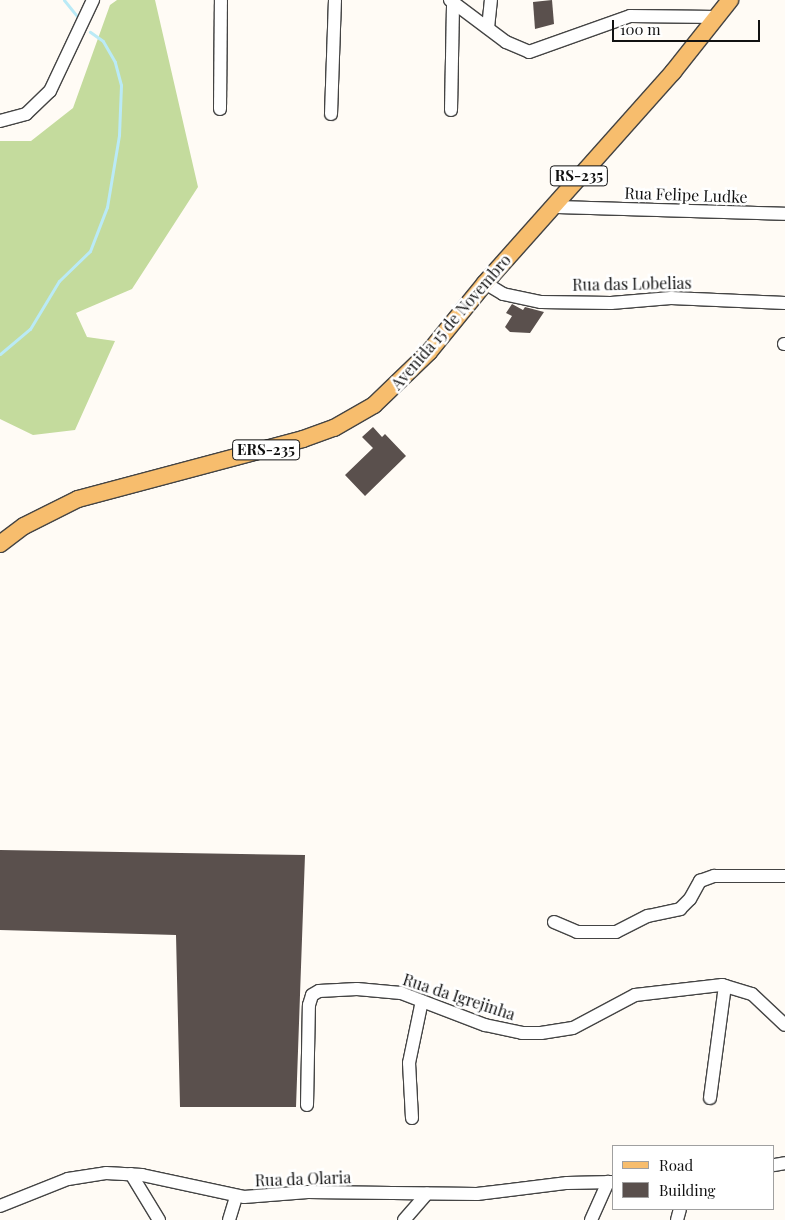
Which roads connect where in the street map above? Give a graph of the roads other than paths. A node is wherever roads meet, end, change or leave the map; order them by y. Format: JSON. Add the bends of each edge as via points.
{"nodes":[{"id":1,"x":93,"y":0,"type":"edge"},
{"id":2,"x":221,"y":0,"type":"edge"},
{"id":3,"x":335,"y":0,"type":"edge"},
{"id":4,"x":491,"y":0,"type":"edge"},
{"id":5,"x":730,"y":0,"type":"edge"},
{"id":6,"x":452,"y":1,"type":"edge"},
{"id":7,"x":718,"y":17,"type":"junction"},
{"id":8,"x":488,"y":28,"type":"junction"},
{"id":9,"x":220,"y":109,"type":"dead end"},
{"id":10,"x":451,"y":110,"type":"dead end"},
{"id":11,"x":330,"y":114,"type":"dead end"},
{"id":12,"x":0,"y":121,"type":"edge"},
{"id":13,"x":555,"y":207,"type":"junction"},
{"id":14,"x":785,"y":214,"type":"edge"},
{"id":15,"x":484,"y":283,"type":"junction"},
{"id":16,"x":785,"y":303,"type":"edge"},
{"id":17,"x":429,"y":352,"type":"joint"},
{"id":18,"x":0,"y":544,"type":"edge"},
{"id":19,"x":785,"y":876,"type":"edge"},
{"id":20,"x":554,"y":922,"type":"dead end"},
{"id":21,"x":725,"y":986,"type":"junction"},
{"id":22,"x":422,"y":1001,"type":"junction"},
{"id":23,"x":785,"y":1025,"type":"edge"},
{"id":24,"x":710,"y":1098,"type":"dead end"},
{"id":25,"x":307,"y":1104,"type":"dead end"},
{"id":26,"x":412,"y":1118,"type":"dead end"},
{"id":27,"x":130,"y":1174,"type":"junction"},
{"id":28,"x":611,"y":1182,"type":"edge"},
{"id":29,"x":427,"y":1194,"type":"junction"},
{"id":30,"x":236,"y":1197,"type":"junction"},
{"id":31,"x":0,"y":1206,"type":"edge"},
{"id":32,"x":159,"y":1220,"type":"edge"},
{"id":33,"x":229,"y":1220,"type":"edge"},
{"id":34,"x":404,"y":1220,"type":"edge"},
{"id":35,"x":591,"y":1220,"type":"edge"}],
"edges":[{"from":1,"to":12,"type":"street","via":[[50,91],[26,114]]},
{"from":2,"to":9,"type":"street"},
{"from":3,"to":11,"type":"street"},
{"from":4,"to":8,"type":"street"},
{"from":5,"to":7,"type":"main road","name":"Avenida 15 de Novembro","number":"RS-235"},
{"from":6,"to":8,"type":"street"},
{"from":6,"to":10,"type":"street"},
{"from":7,"to":8,"type":"street","via":[[630,16],[536,51],[520,50]]},
{"from":7,"to":13,"type":"main road","name":"Avenida 15 de Novembro","number":"RS-235"},
{"from":13,"to":14,"type":"street","name":"Rua Felipe Ludke"},
{"from":13,"to":15,"type":"main road","name":"Avenida 15 de Novembro","number":"RS-235"},
{"from":15,"to":16,"type":"street","name":"Rua das Lobelias","via":[[503,294],[541,302],[599,303],[670,298]]},
{"from":15,"to":17,"type":"main road","name":"Avenida 15 de Novembro","number":"RS-235"},
{"from":17,"to":18,"type":"main road","name":"Avenida 15 de Novembro","number":"ERS-235","via":[[386,396],[334,428],[280,446],[85,496],[24,526]]},
{"from":19,"to":20,"type":"street","via":[[714,876],[700,881],[690,899],[680,908],[648,916],[616,932],[577,932]]},
{"from":21,"to":22,"type":"street","name":"Rua da Igrejinha","via":[[635,995],[573,1028],[541,1034],[485,1025]]},
{"from":21,"to":23,"type":"street","name":"Rua da Igrejinha","via":[[752,994]]},
{"from":21,"to":24,"type":"street"},
{"from":22,"to":25,"type":"street","name":"Rua da Igrejinha","via":[[401,993],[357,989],[322,991],[312,996]]},
{"from":22,"to":26,"type":"street","via":[[409,1063]]},
{"from":27,"to":30,"type":"street","name":"Rua da Olaria"},
{"from":27,"to":31,"type":"street","name":"Rua da Olaria","via":[[106,1173],[68,1179]]},
{"from":27,"to":32,"type":"street"},
{"from":28,"to":29,"type":"street","name":"Rua da Olaria","via":[[567,1182],[494,1194]]},
{"from":28,"to":35,"type":"street"},
{"from":29,"to":30,"type":"street","name":"Rua da Olaria","via":[[308,1192]]},
{"from":29,"to":34,"type":"street"},
{"from":30,"to":33,"type":"street"}]}
